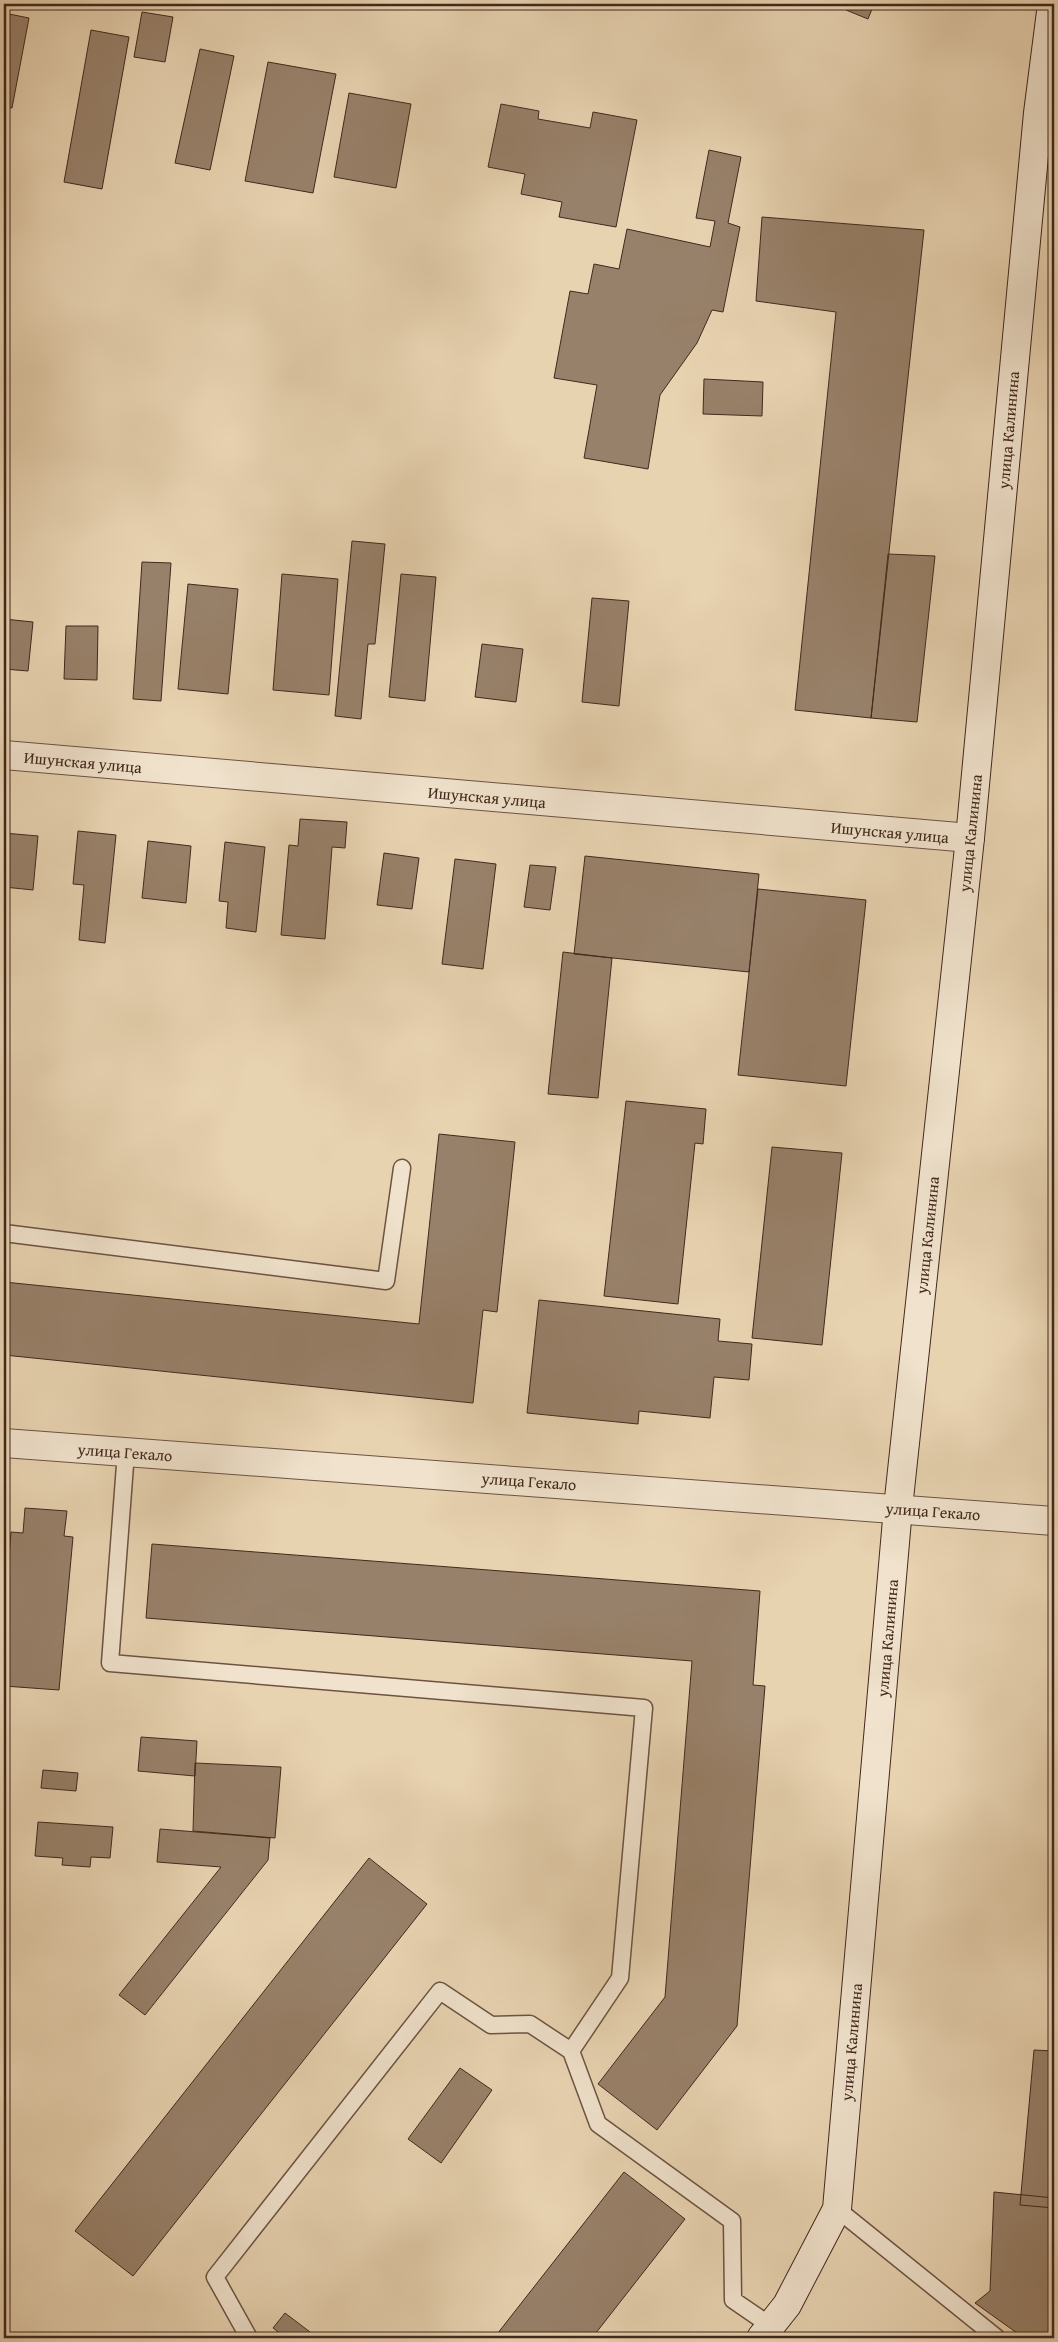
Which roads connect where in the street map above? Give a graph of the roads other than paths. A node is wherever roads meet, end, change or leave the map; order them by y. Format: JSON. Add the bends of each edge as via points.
{"nodes":[{"id":1,"x":1052,"y":4,"type":"edge"},
{"id":2,"x":4,"y":755,"type":"edge"},
{"id":3,"x":970,"y":838,"type":"junction"},
{"id":4,"x":402,"y":1168,"type":"dead end"},
{"id":5,"x":4,"y":1233,"type":"edge"},
{"id":6,"x":4,"y":1443,"type":"edge"},
{"id":7,"x":126,"y":1452,"type":"junction"},
{"id":8,"x":898,"y":1508,"type":"junction"},
{"id":9,"x":1054,"y":1521,"type":"edge"},
{"id":10,"x":571,"y":2051,"type":"junction"},
{"id":11,"x":837,"y":2209,"type":"junction"},
{"id":12,"x":766,"y":2332,"type":"edge"},
{"id":13,"x":249,"y":2338,"type":"edge"},
{"id":14,"x":997,"y":2338,"type":"edge"}],
"edges":[{"from":1,"to":3,"type":"main road","name":"улица Калинина","via":[[1038,113]]},
{"from":2,"to":3,"type":"main road","name":"Ишунская улица"},
{"from":3,"to":8,"type":"main road","name":"улица Калинина"},
{"from":4,"to":5,"type":"lane","via":[[386,1281]]},
{"from":6,"to":7,"type":"main road","name":"улица Гекало"},
{"from":7,"to":8,"type":"main road","name":"улица Гекало"},
{"from":7,"to":10,"type":"lane","via":[[110,1663],[644,1708],[620,1978]]},
{"from":8,"to":9,"type":"main road","name":"улица Гекало"},
{"from":8,"to":11,"type":"main road","name":"улица Калинина"},
{"from":10,"to":12,"type":"lane","via":[[598,2124],[732,2221],[733,2300]]},
{"from":10,"to":13,"type":"lane","via":[[530,2024],[491,2025],[440,1991],[215,2277]]},
{"from":11,"to":12,"type":"main road","name":"улица Калинина","via":[[787,2304]]},
{"from":11,"to":14,"type":"lane"}]}
